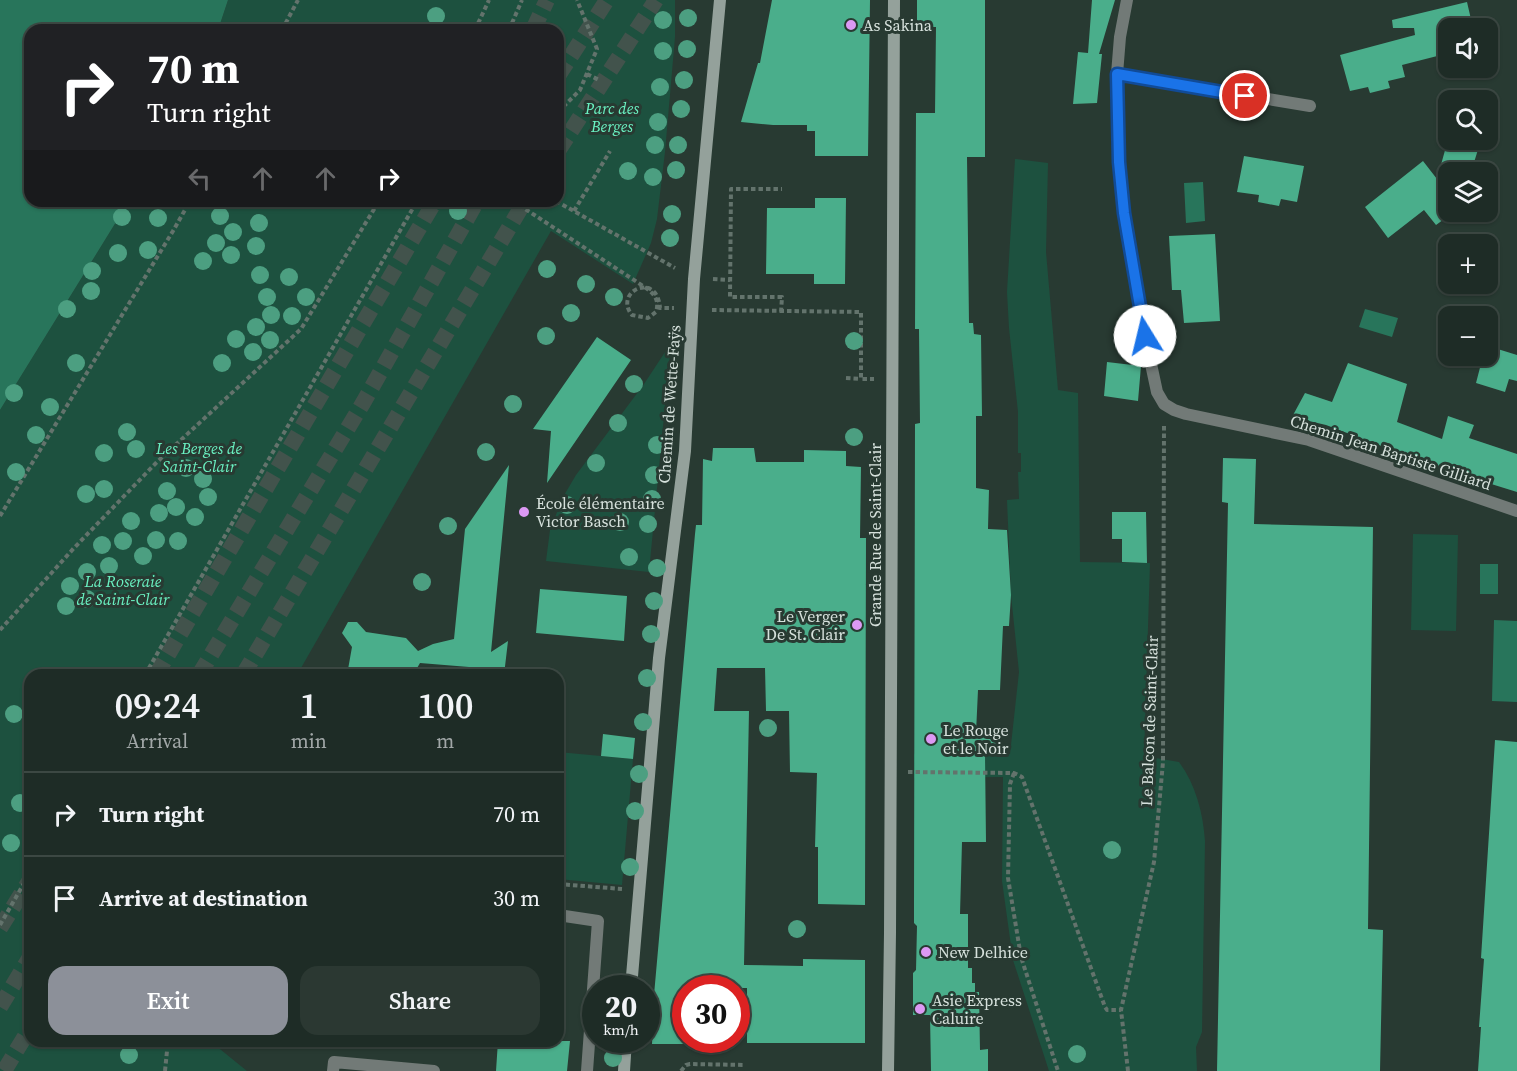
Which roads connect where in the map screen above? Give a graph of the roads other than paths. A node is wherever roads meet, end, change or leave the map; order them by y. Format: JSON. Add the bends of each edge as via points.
{"nodes":[{"id":1,"x":720,"y":0,"type":"edge"},
{"id":2,"x":894,"y":0,"type":"edge"},
{"id":3,"x":1126,"y":0,"type":"edge"},
{"id":4,"x":1117,"y":74,"type":"junction"},
{"id":5,"x":1310,"y":106,"type":"dead end"},
{"id":6,"x":1517,"y":511,"type":"edge"},
{"id":7,"x":564,"y":916,"type":"edge"},
{"id":8,"x":632,"y":975,"type":"edge"},
{"id":9,"x":625,"y":1053,"type":"edge"},
{"id":10,"x":333,"y":1071,"type":"edge"},
{"id":11,"x":434,"y":1071,"type":"edge"},
{"id":12,"x":587,"y":1071,"type":"edge"},
{"id":13,"x":624,"y":1071,"type":"edge"},
{"id":14,"x":888,"y":1071,"type":"edge"}],
"edges":[{"from":1,"to":8,"type":"main road","name":"Chemin de Wette-Faÿs","via":[[694,279],[685,451],[659,658]]},
{"from":2,"to":14,"type":"main road","name":"Grande Rue de Saint-Clair"},
{"from":3,"to":4,"type":"street"},
{"from":4,"to":5,"type":"street"},
{"from":4,"to":6,"type":"street","name":"Chemin Jean Baptiste Gilliard","via":[[1124,213],[1145,336],[1157,392],[1164,404],[1186,414],[1309,440]]},
{"from":7,"to":12,"type":"street","via":[[598,921]]},
{"from":9,"to":13,"type":"main road"},
{"from":10,"to":11,"type":"street","via":[[334,1062]]}]}
